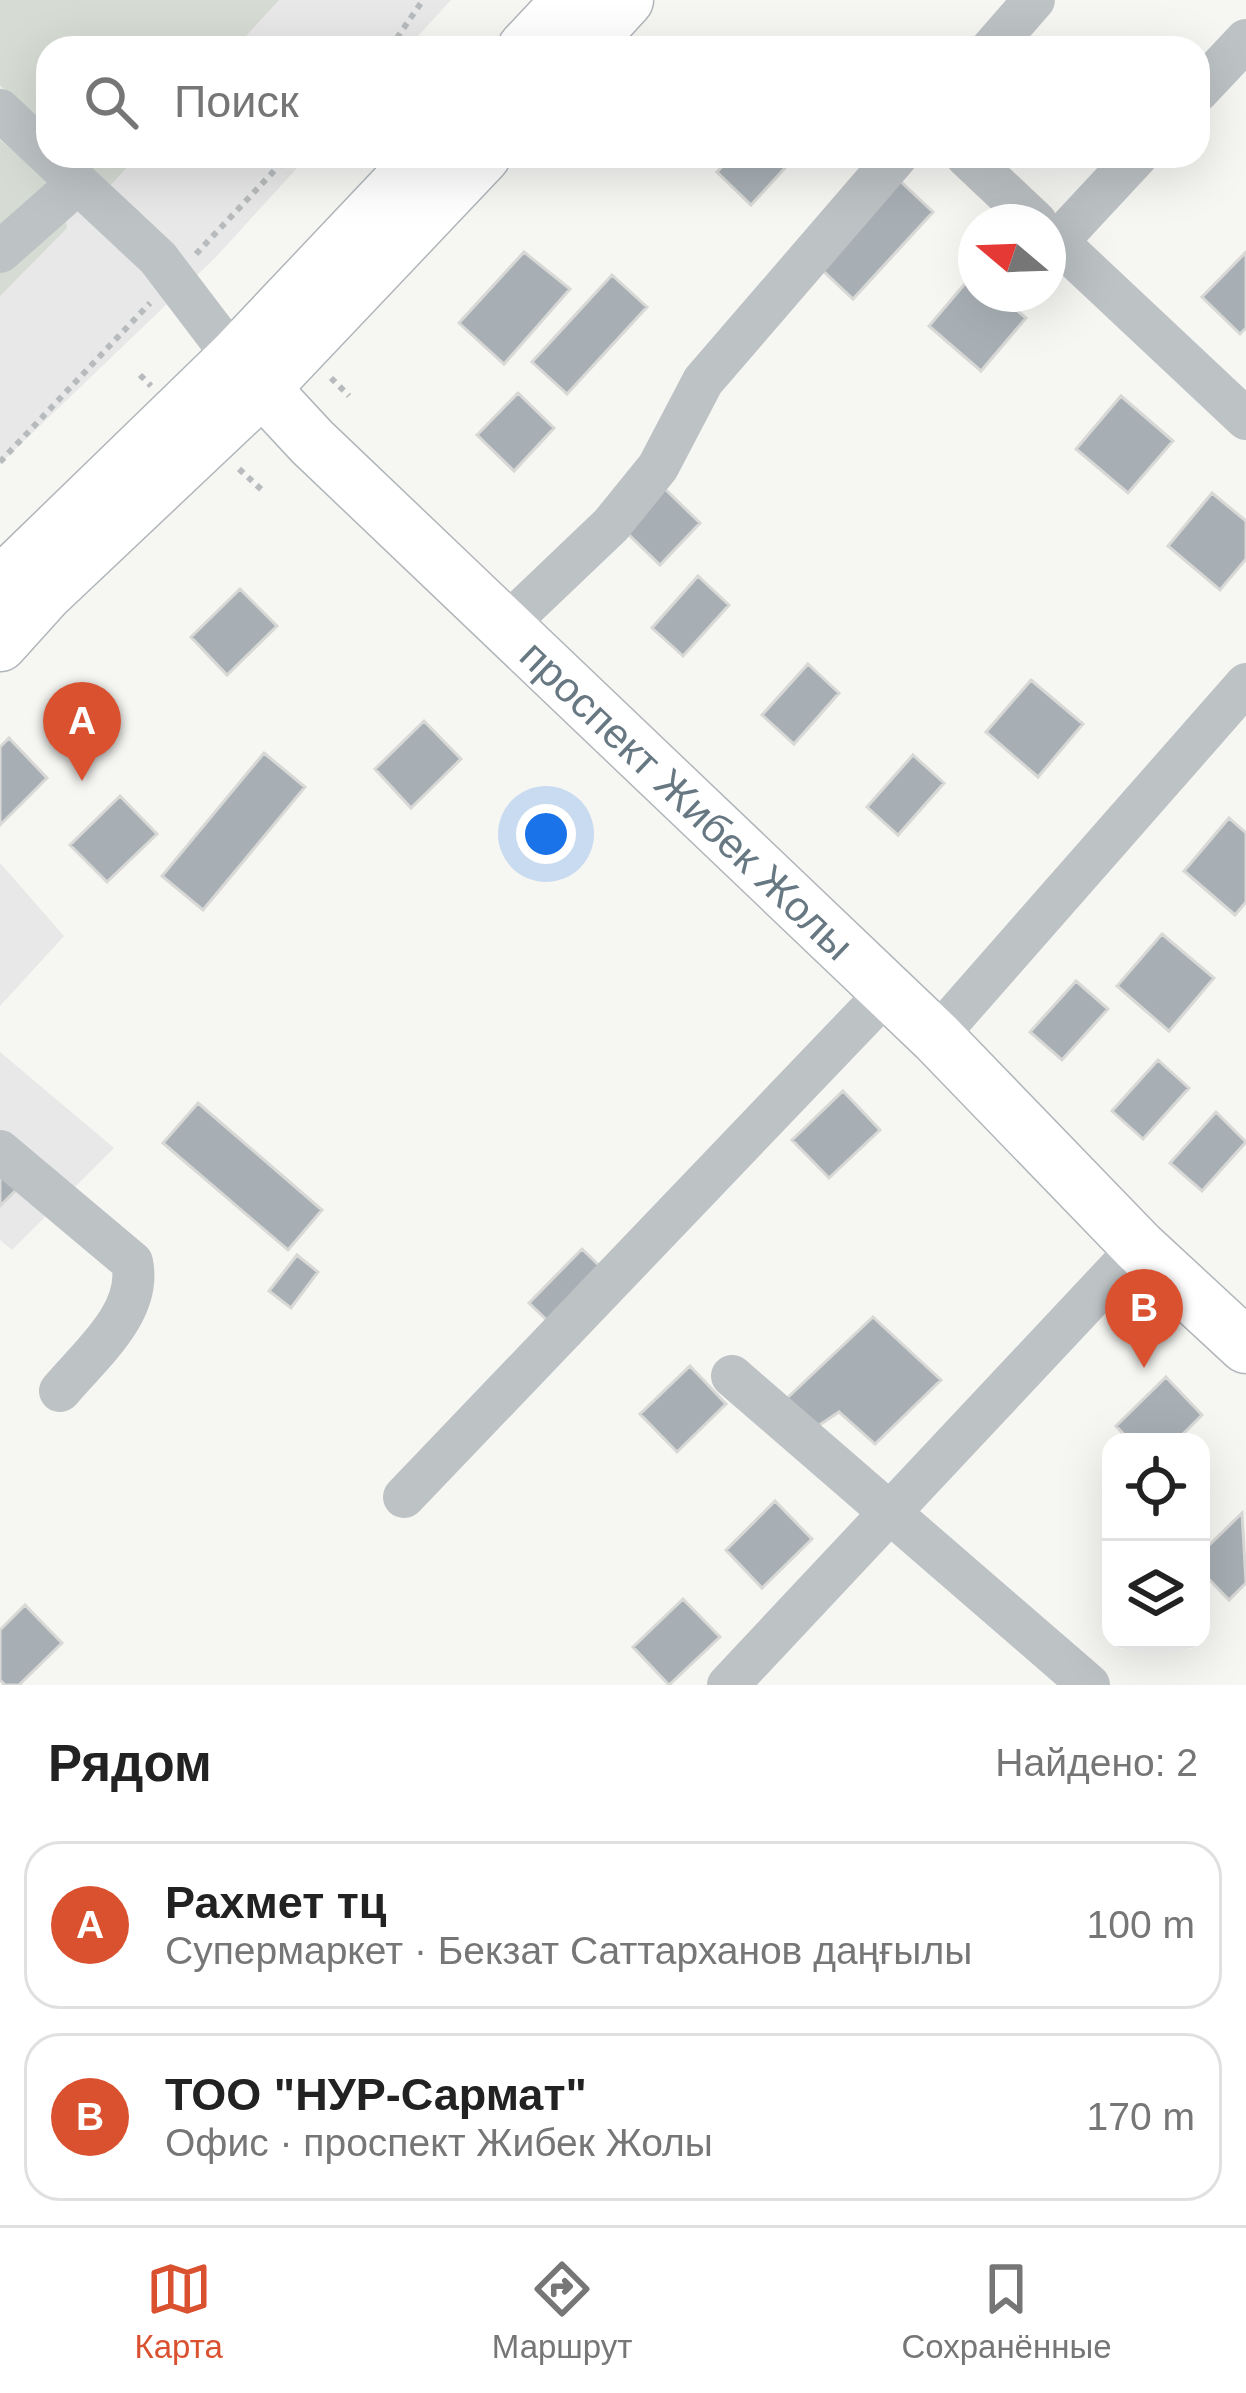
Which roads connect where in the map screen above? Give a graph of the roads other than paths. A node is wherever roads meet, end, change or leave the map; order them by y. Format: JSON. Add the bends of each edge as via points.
{"nodes":[{"id":1,"x":570,"y":0,"type":"edge"},
{"id":2,"x":626,"y":0,"type":"edge"},
{"id":3,"x":1034,"y":0,"type":"edge"},
{"id":4,"x":536,"y":36,"type":"edge"},
{"id":5,"x":593,"y":36,"type":"edge"},
{"id":6,"x":1002,"y":36,"type":"edge"},
{"id":7,"x":1246,"y":40,"type":"edge"},
{"id":8,"x":1210,"y":78,"type":"edge"},
{"id":9,"x":0,"y":110,"type":"edge"},
{"id":10,"x":36,"y":144,"type":"edge"},
{"id":11,"x":55,"y":168,"type":"edge"},
{"id":12,"x":62,"y":168,"type":"edge"},
{"id":13,"x":415,"y":168,"type":"edge"},
{"id":14,"x":470,"y":168,"type":"edge"},
{"id":15,"x":887,"y":168,"type":"edge"},
{"id":16,"x":979,"y":168,"type":"edge"},
{"id":17,"x":1123,"y":168,"type":"edge"},
{"id":18,"x":1017,"y":204,"type":"edge"},
{"id":19,"x":1066,"y":216,"type":"edge"},
{"id":20,"x":1066,"y":250,"type":"edge"},
{"id":21,"x":0,"y":252,"type":"edge"},
{"id":22,"x":248,"y":374,"type":"junction"},
{"id":23,"x":1246,"y":419,"type":"edge"},
{"id":24,"x":0,"y":585,"type":"edge"},
{"id":25,"x":505,"y":626,"type":"junction"},
{"id":26,"x":0,"y":644,"type":"edge"},
{"id":27,"x":1246,"y":684,"type":"edge"},
{"id":28,"x":888,"y":992,"type":"junction"},
{"id":29,"x":936,"y":1037,"type":"junction"},
{"id":30,"x":0,"y":1151,"type":"edge"},
{"id":31,"x":1139,"y":1247,"type":"junction"},
{"id":32,"x":1246,"y":1346,"type":"edge"},
{"id":33,"x":732,"y":1376,"type":"dead end"},
{"id":34,"x":60,"y":1391,"type":"dead end"},
{"id":35,"x":404,"y":1497,"type":"dead end"},
{"id":36,"x":887,"y":1512,"type":"junction"},
{"id":37,"x":728,"y":1685,"type":"edge"},
{"id":38,"x":1089,"y":1685,"type":"edge"}],
"edges":[{"from":1,"to":4,"type":"main road"},
{"from":2,"to":5,"type":"main road"},
{"from":3,"to":6,"type":"street"},
{"from":7,"to":8,"type":"street"},
{"from":9,"to":10,"type":"street"},
{"from":11,"to":21,"type":"street"},
{"from":12,"to":22,"type":"street","via":[[173,278]]},
{"from":13,"to":22,"type":"main road"},
{"from":14,"to":22,"type":"main road"},
{"from":15,"to":25,"type":"street","via":[[703,381],[658,467],[611,525]]},
{"from":16,"to":18,"type":"street"},
{"from":17,"to":19,"type":"street"},
{"from":20,"to":23,"type":"street"},
{"from":22,"to":24,"type":"main road"},
{"from":22,"to":25,"type":"main road","name":"проспект Жибек Жолы"},
{"from":22,"to":26,"type":"main road"},
{"from":25,"to":28,"type":"main road","name":"проспект Жибек Жолы"},
{"from":27,"to":29,"type":"street"},
{"from":28,"to":29,"type":"main road","name":"проспект Жибек Жолы"},
{"from":28,"to":35,"type":"street"},
{"from":29,"to":31,"type":"main road","name":"проспект Жибек Жолы"},
{"from":30,"to":34,"type":"street","via":[[132,1262],[137,1285],[126,1311]]},
{"from":31,"to":32,"type":"main road","name":"проспект Жибек Жолы"},
{"from":31,"to":36,"type":"street"},
{"from":33,"to":36,"type":"street"},
{"from":36,"to":37,"type":"street"},
{"from":36,"to":38,"type":"street"}]}
